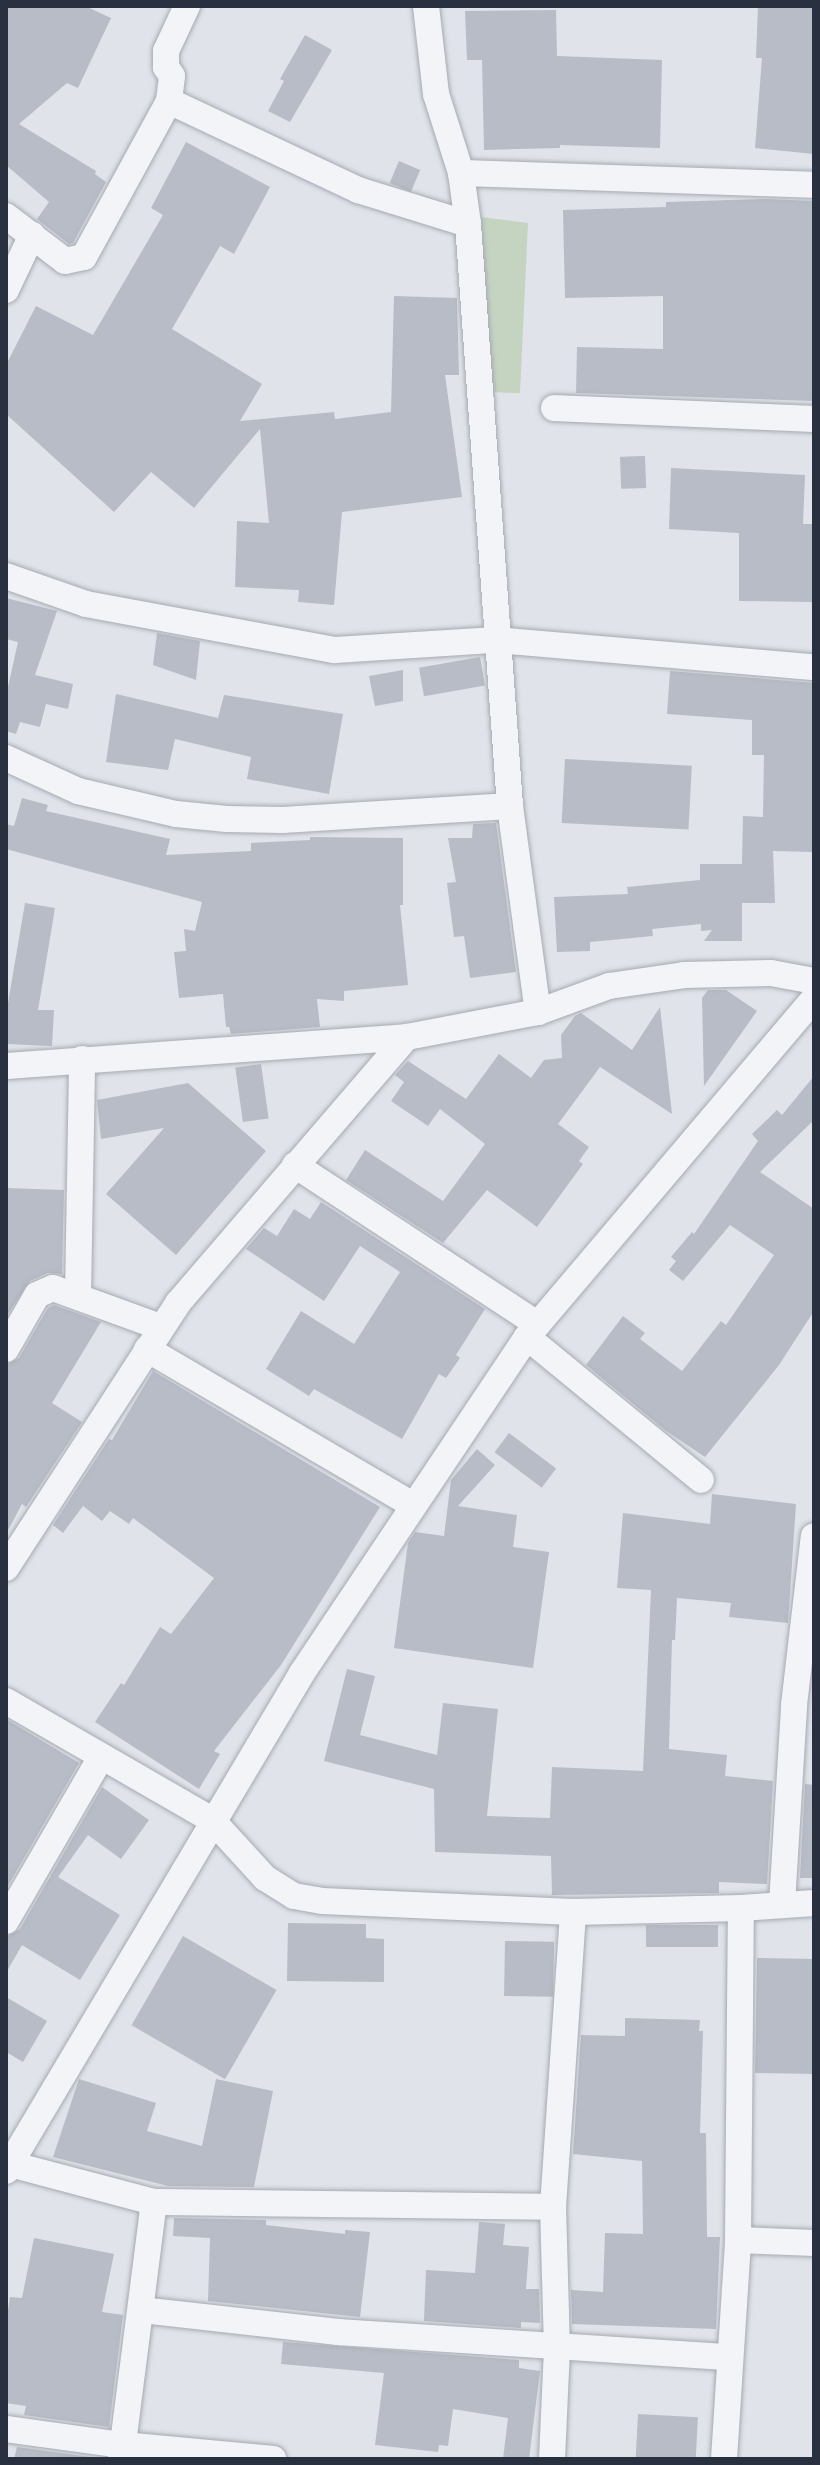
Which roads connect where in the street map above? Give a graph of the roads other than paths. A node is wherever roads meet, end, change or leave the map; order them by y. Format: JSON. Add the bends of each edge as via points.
{"nodes":[{"id":1,"x":187,"y":6,"type":"edge"},
{"id":2,"x":426,"y":6,"type":"edge"},
{"id":3,"x":169,"y":101,"type":"junction"},
{"id":4,"x":461,"y":173,"type":"junction"},
{"id":5,"x":814,"y":185,"type":"edge"},
{"id":6,"x":6,"y":216,"type":"edge"},
{"id":7,"x":468,"y":224,"type":"junction"},
{"id":8,"x":32,"y":235,"type":"junction"},
{"id":9,"x":6,"y":290,"type":"edge"},
{"id":10,"x":554,"y":408,"type":"dead end"},
{"id":11,"x":814,"y":419,"type":"edge"},
{"id":12,"x":6,"y":576,"type":"edge"},
{"id":13,"x":496,"y":640,"type":"junction"},
{"id":14,"x":814,"y":667,"type":"edge"},
{"id":15,"x":6,"y":758,"type":"edge"},
{"id":16,"x":510,"y":806,"type":"junction"},
{"id":17,"x":814,"y":981,"type":"edge"},
{"id":18,"x":814,"y":999,"type":"edge"},
{"id":19,"x":538,"y":1012,"type":"junction"},
{"id":20,"x":407,"y":1037,"type":"junction"},
{"id":21,"x":82,"y":1059,"type":"junction"},
{"id":22,"x":6,"y":1066,"type":"edge"},
{"id":23,"x":295,"y":1165,"type":"junction"},
{"id":24,"x":78,"y":1296,"type":"junction"},
{"id":25,"x":532,"y":1330,"type":"junction"},
{"id":26,"x":153,"y":1338,"type":"junction"},
{"id":27,"x":6,"y":1349,"type":"edge"},
{"id":28,"x":701,"y":1480,"type":"dead end"},
{"id":29,"x":413,"y":1505,"type":"junction"},
{"id":30,"x":814,"y":1536,"type":"edge"},
{"id":31,"x":6,"y":1568,"type":"edge"},
{"id":32,"x":6,"y":1701,"type":"edge"},
{"id":33,"x":804,"y":1707,"type":"edge"},
{"id":34,"x":101,"y":1757,"type":"junction"},
{"id":35,"x":212,"y":1820,"type":"junction"},
{"id":36,"x":814,"y":1903,"type":"edge"},
{"id":37,"x":782,"y":1904,"type":"junction"},
{"id":38,"x":741,"y":1908,"type":"junction"},
{"id":39,"x":573,"y":1912,"type":"junction"},
{"id":40,"x":6,"y":1921,"type":"edge"},
{"id":41,"x":8,"y":2168,"type":"edge"},
{"id":42,"x":154,"y":2202,"type":"junction"},
{"id":43,"x":553,"y":2207,"type":"junction"},
{"id":44,"x":738,"y":2240,"type":"junction"},
{"id":45,"x":814,"y":2243,"type":"edge"},
{"id":46,"x":142,"y":2310,"type":"junction"},
{"id":47,"x":557,"y":2349,"type":"junction"},
{"id":48,"x":728,"y":2357,"type":"junction"},
{"id":49,"x":6,"y":2429,"type":"edge"},
{"id":50,"x":122,"y":2452,"type":"edge"},
{"id":51,"x":260,"y":2458,"type":"edge"},
{"id":52,"x":552,"y":2459,"type":"edge"},
{"id":53,"x":724,"y":2459,"type":"edge"}],
"edges":[{"from":1,"to":3,"type":"street","via":[[166,51],[172,76]]},
{"from":2,"to":4,"type":"street","via":[[436,94]]},
{"from":3,"to":7,"type":"street","via":[[358,190]]},
{"from":3,"to":8,"type":"street","via":[[84,257],[65,261]]},
{"from":4,"to":5,"type":"street"},
{"from":4,"to":7,"type":"street"},
{"from":6,"to":8,"type":"street"},
{"from":7,"to":13,"type":"street"},
{"from":8,"to":9,"type":"street"},
{"from":10,"to":11,"type":"street"},
{"from":12,"to":13,"type":"street","via":[[86,604],[320,648]]},
{"from":13,"to":14,"type":"street"},
{"from":13,"to":16,"type":"street"},
{"from":15,"to":16,"type":"street","via":[[78,791],[214,818],[283,820]]},
{"from":16,"to":19,"type":"street"},
{"from":17,"to":19,"type":"street","via":[[771,973],[684,975],[609,986]]},
{"from":18,"to":25,"type":"street"},
{"from":19,"to":20,"type":"street"},
{"from":20,"to":21,"type":"street"},
{"from":20,"to":23,"type":"street"},
{"from":21,"to":22,"type":"street"},
{"from":21,"to":24,"type":"street"},
{"from":23,"to":25,"type":"street"},
{"from":23,"to":26,"type":"street"},
{"from":24,"to":26,"type":"street"},
{"from":24,"to":27,"type":"street","via":[[53,1288],[37,1295]]},
{"from":25,"to":28,"type":"street"},
{"from":25,"to":29,"type":"street"},
{"from":26,"to":29,"type":"street"},
{"from":26,"to":31,"type":"street"},
{"from":29,"to":35,"type":"street"},
{"from":30,"to":33,"type":"street"},
{"from":32,"to":34,"type":"street"},
{"from":33,"to":37,"type":"street"},
{"from":34,"to":35,"type":"street"},
{"from":34,"to":40,"type":"street"},
{"from":35,"to":39,"type":"street","via":[[265,1878],[294,1896]]},
{"from":35,"to":41,"type":"street"},
{"from":36,"to":37,"type":"street"},
{"from":37,"to":38,"type":"street"},
{"from":38,"to":39,"type":"street"},
{"from":38,"to":44,"type":"street"},
{"from":39,"to":43,"type":"street"},
{"from":41,"to":42,"type":"street"},
{"from":42,"to":43,"type":"street"},
{"from":42,"to":46,"type":"street"},
{"from":43,"to":47,"type":"street"},
{"from":44,"to":45,"type":"street"},
{"from":44,"to":48,"type":"street"},
{"from":46,"to":47,"type":"street"},
{"from":46,"to":50,"type":"street"},
{"from":47,"to":48,"type":"street"},
{"from":47,"to":52,"type":"street"},
{"from":48,"to":53,"type":"street"},
{"from":49,"to":50,"type":"street"},
{"from":50,"to":51,"type":"street"}]}
